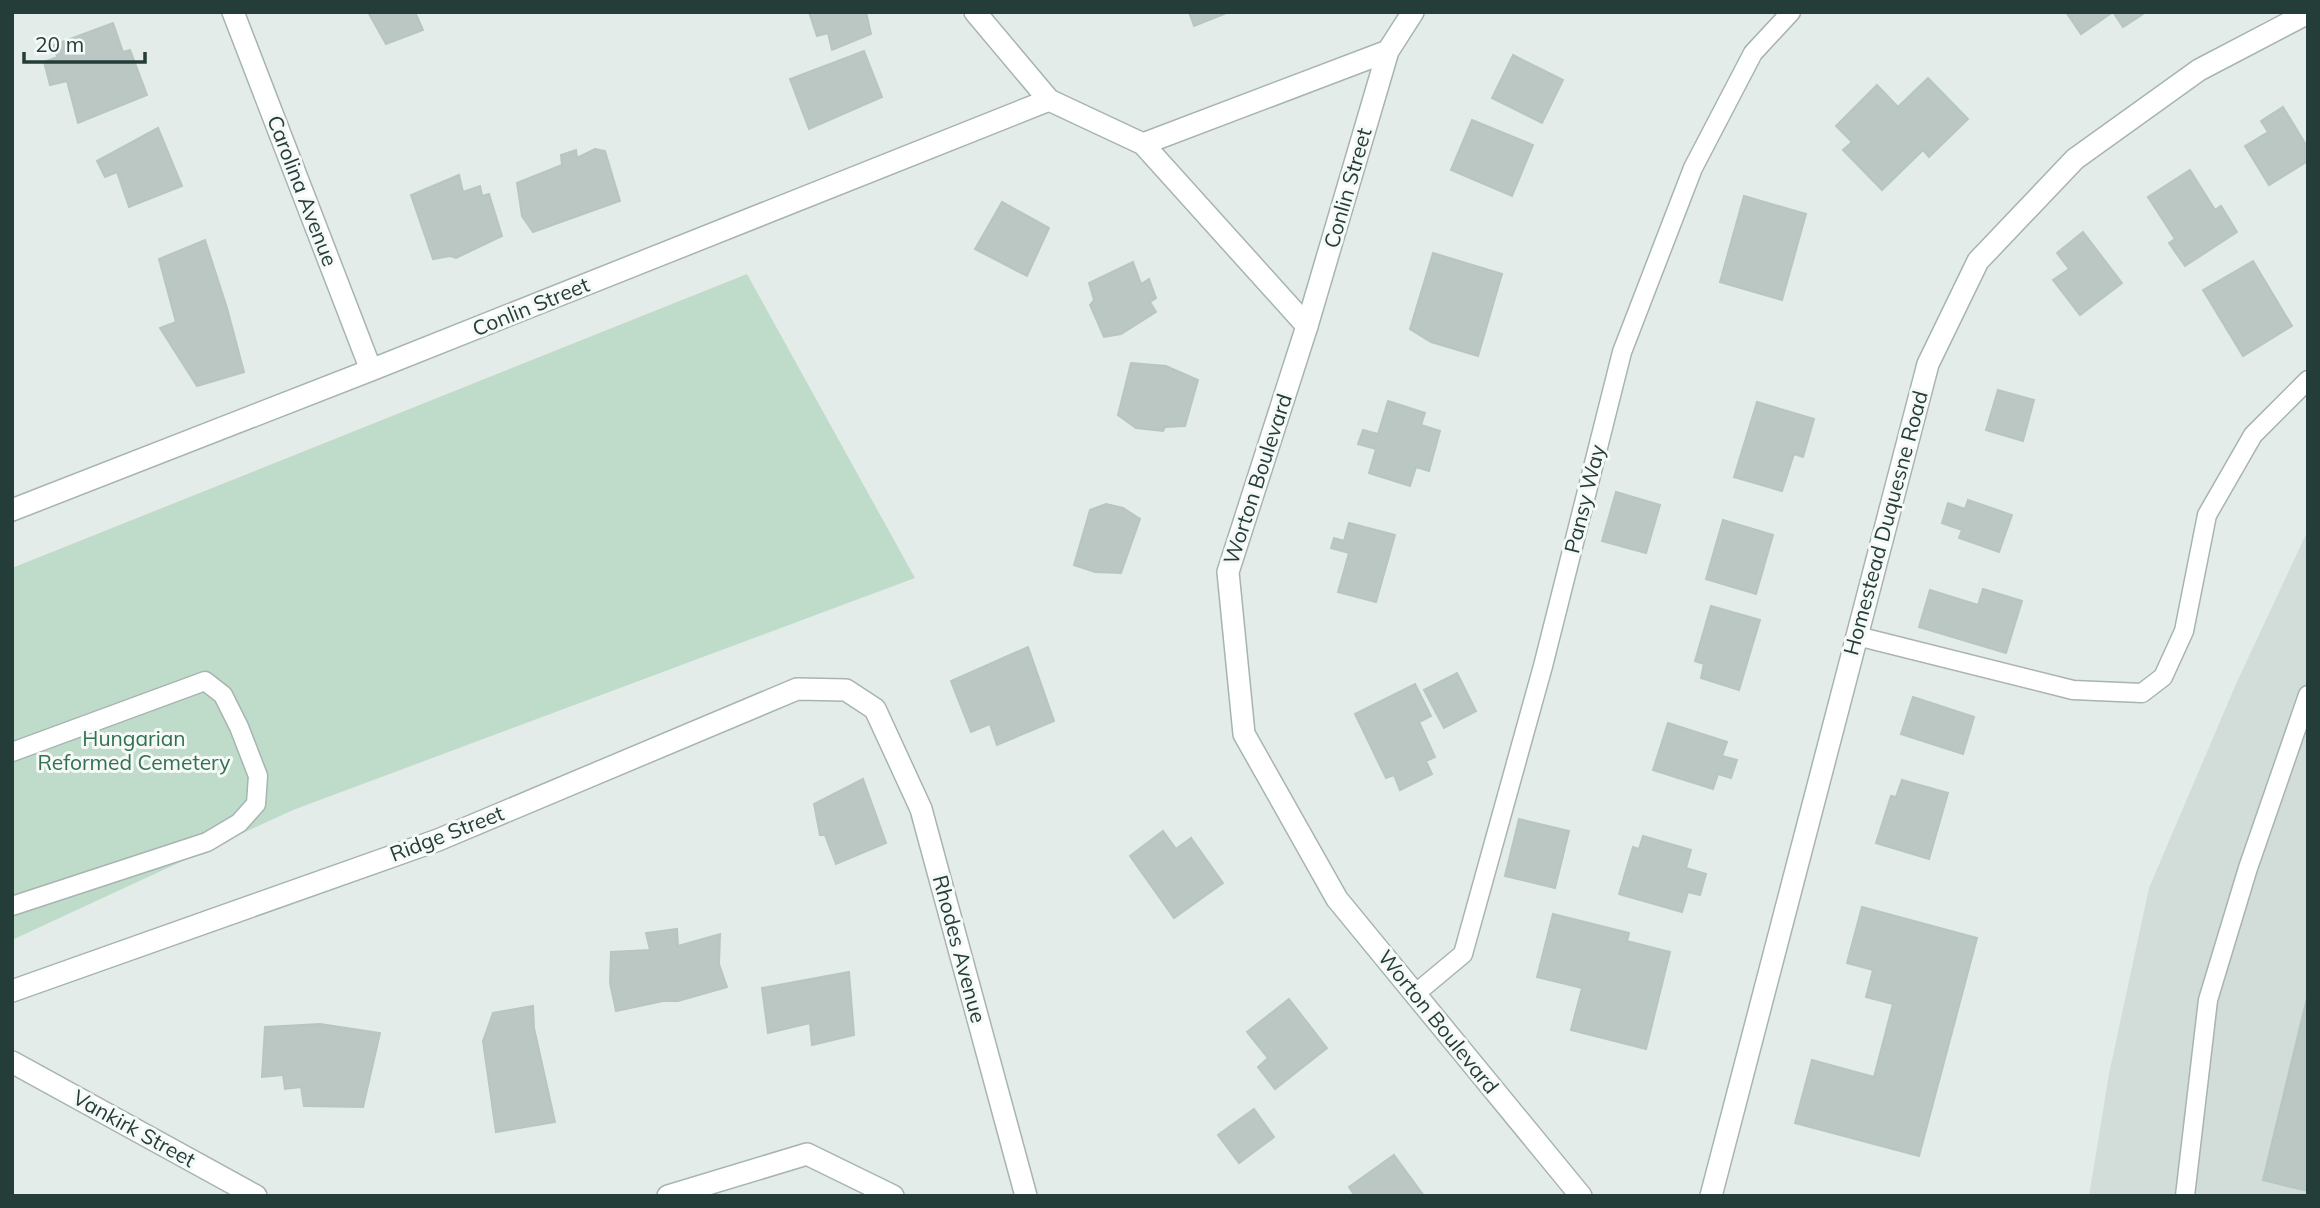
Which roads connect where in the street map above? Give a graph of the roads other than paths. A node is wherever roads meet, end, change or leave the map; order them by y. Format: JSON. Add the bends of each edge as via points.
{"nodes":[{"id":1,"x":233,"y":12,"type":"edge"},
{"id":2,"x":975,"y":12,"type":"edge"},
{"id":3,"x":1413,"y":12,"type":"edge"},
{"id":4,"x":1791,"y":12,"type":"edge"},
{"id":5,"x":2308,"y":13,"type":"edge"},
{"id":6,"x":1388,"y":51,"type":"junction"},
{"id":7,"x":1049,"y":100,"type":"junction"},
{"id":8,"x":1143,"y":144,"type":"junction"},
{"id":9,"x":1307,"y":326,"type":"junction"},
{"id":10,"x":371,"y":370,"type":"junction"},
{"id":11,"x":2308,"y":380,"type":"edge"},
{"id":12,"x":12,"y":510,"type":"edge"},
{"id":13,"x":1857,"y":636,"type":"junction"},
{"id":14,"x":2308,"y":695,"type":"edge"},
{"id":15,"x":875,"y":709,"type":"joint"},
{"id":16,"x":12,"y":752,"type":"edge"},
{"id":17,"x":12,"y":906,"type":"edge"},
{"id":18,"x":12,"y":990,"type":"edge"},
{"id":19,"x":1415,"y":994,"type":"junction"},
{"id":20,"x":12,"y":1062,"type":"edge"},
{"id":21,"x":256,"y":1196,"type":"edge"},
{"id":22,"x":668,"y":1196,"type":"edge"},
{"id":23,"x":893,"y":1196,"type":"edge"},
{"id":24,"x":1026,"y":1196,"type":"edge"},
{"id":25,"x":1581,"y":1196,"type":"edge"},
{"id":26,"x":1711,"y":1196,"type":"edge"},
{"id":27,"x":2185,"y":1196,"type":"edge"}],
"edges":[{"from":1,"to":10,"type":"street","name":"Carolina Avenue"},
{"from":2,"to":7,"type":"street"},
{"from":3,"to":6,"type":"street","name":"Conlin Street"},
{"from":4,"to":19,"type":"lane","name":"Pansy Way","via":[[1753,53],[1693,168],[1627,339],[1463,954]]},
{"from":5,"to":13,"type":"street","name":"Homestead Duquesne Road","via":[[2199,70],[2075,159],[1978,261],[1928,364]]},
{"from":6,"to":8,"type":"street"},
{"from":6,"to":9,"type":"street","name":"Conlin Street"},
{"from":7,"to":8,"type":"street"},
{"from":7,"to":10,"type":"street","name":"Conlin Street"},
{"from":8,"to":9,"type":"street"},
{"from":9,"to":19,"type":"street","name":"Worton Boulevard","via":[[1228,572],[1244,734],[1337,899]]},
{"from":10,"to":12,"type":"street","name":"Conlin Street"},
{"from":11,"to":13,"type":"lane","via":[[2253,435],[2207,516],[2183,631],[2163,677],[2142,693],[2073,690]]},
{"from":13,"to":26,"type":"street","name":"Homestead Duquesne Road"},
{"from":14,"to":27,"type":"lane","via":[[2208,1000]]},
{"from":15,"to":18,"type":"street","name":"Ridge Street","via":[[846,690],[797,689],[438,839]]},
{"from":15,"to":24,"type":"street","name":"Rhodes Avenue","via":[[921,809]]},
{"from":16,"to":17,"type":"lane","via":[[205,681],[223,695],[258,776],[256,804],[239,823],[207,842]]},
{"from":19,"to":25,"type":"street","name":"Worton Boulevard"},
{"from":20,"to":21,"type":"street","name":"Vankirk Street"},
{"from":22,"to":23,"type":"street","via":[[807,1154]]}]}
